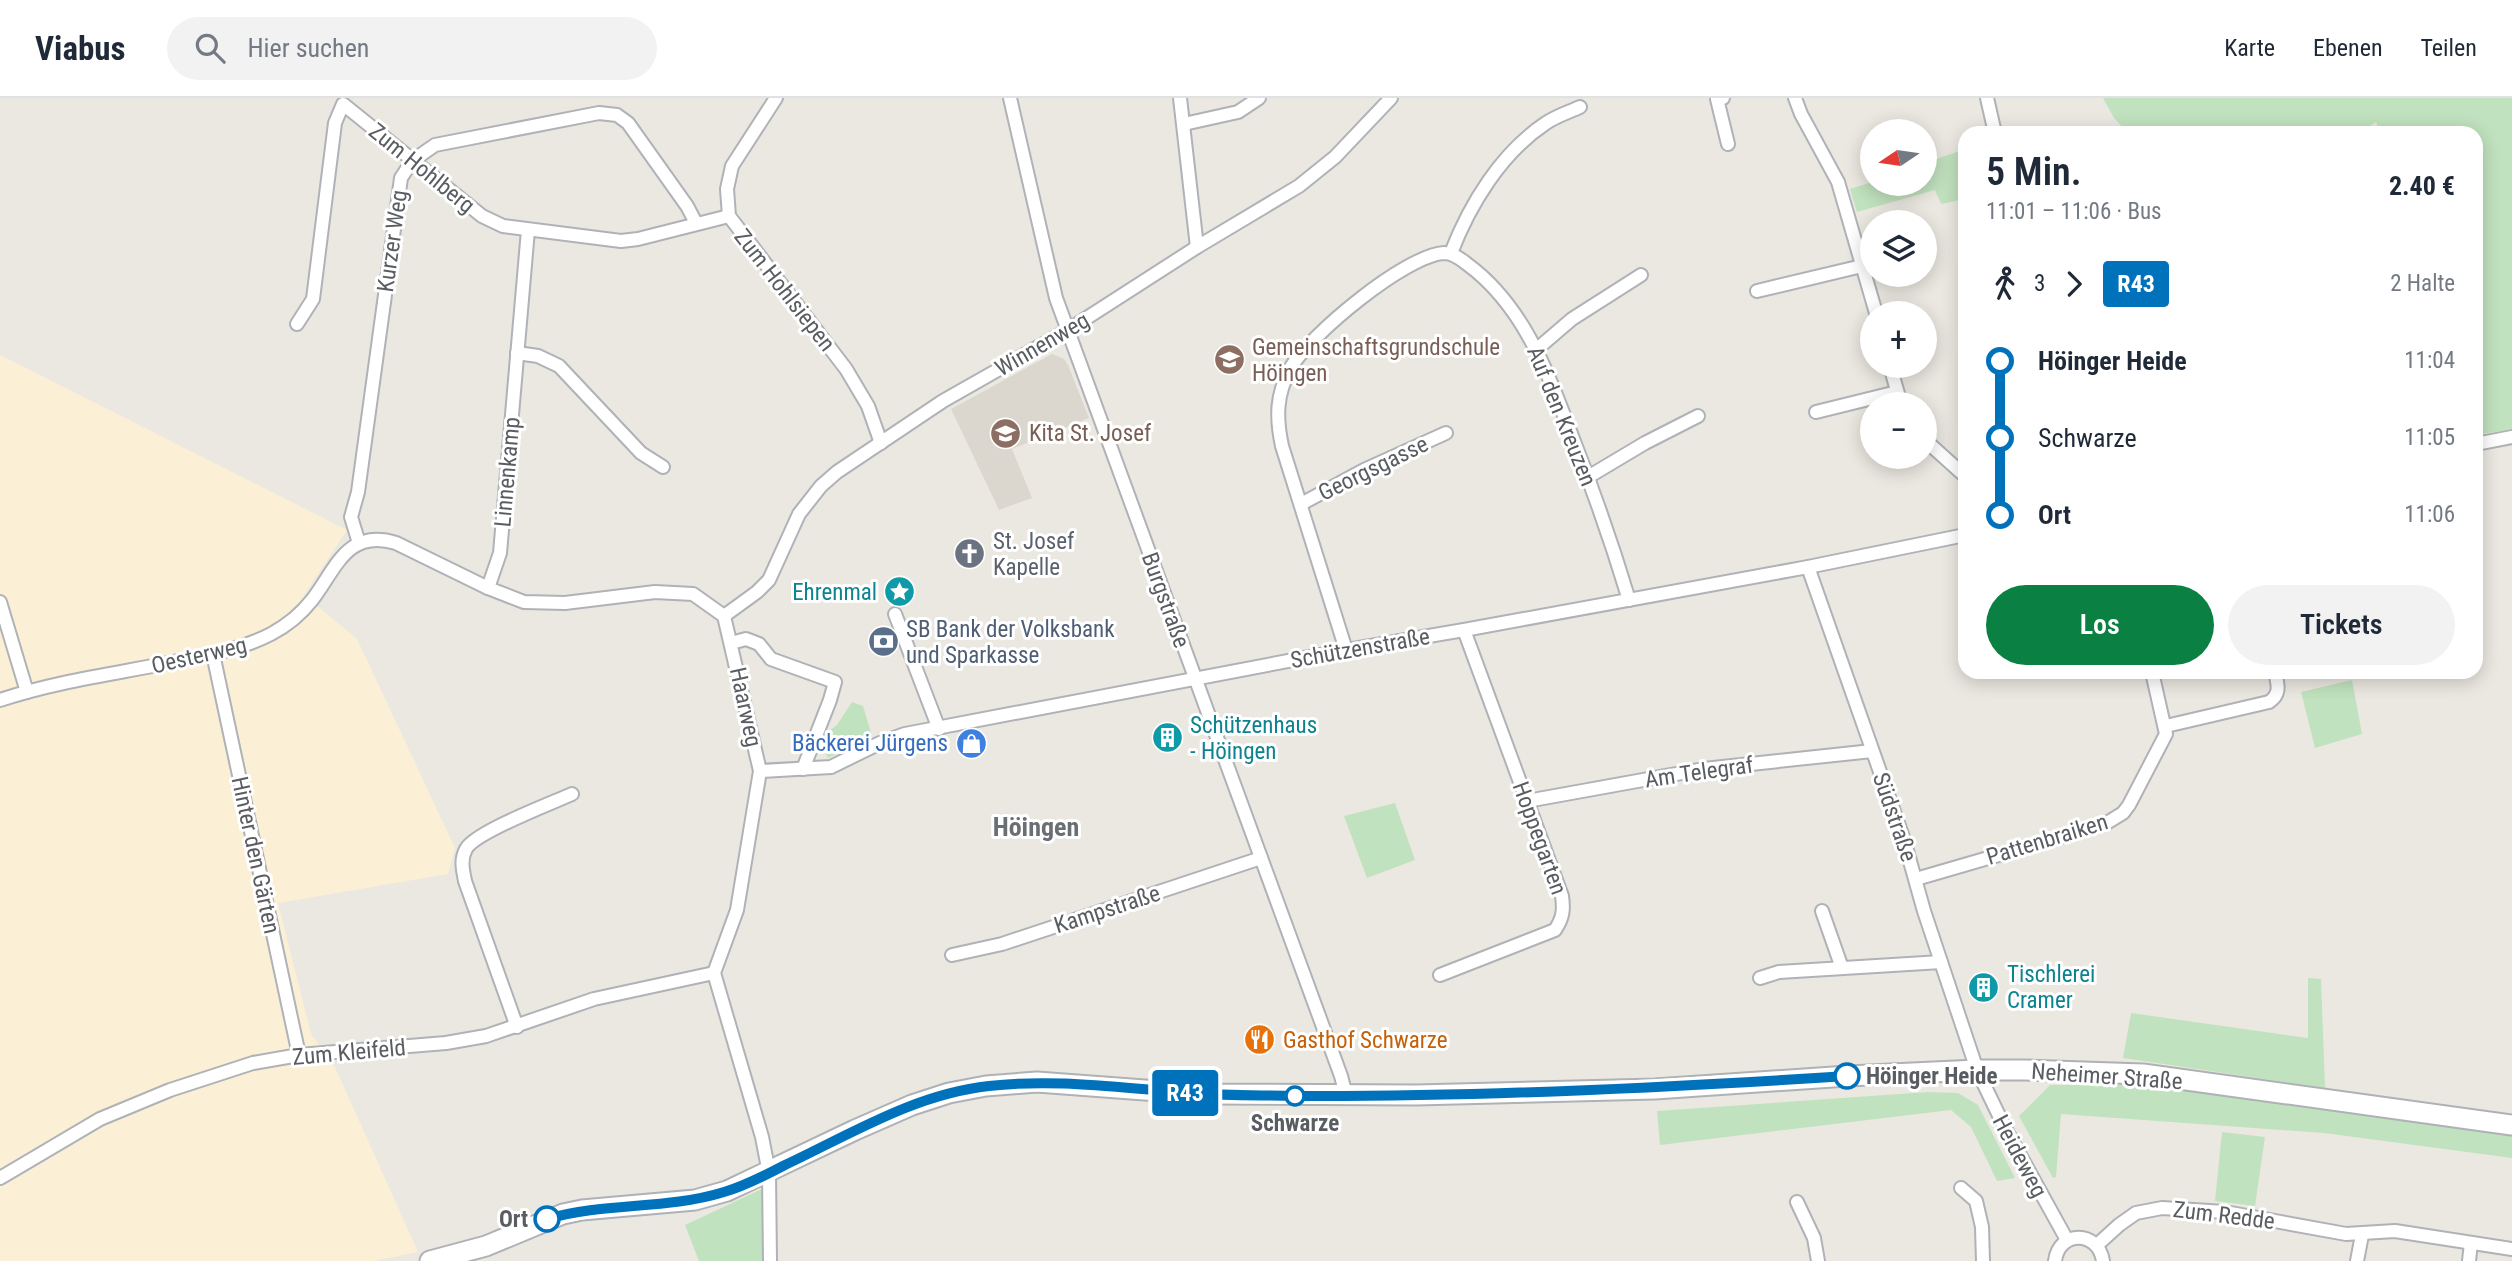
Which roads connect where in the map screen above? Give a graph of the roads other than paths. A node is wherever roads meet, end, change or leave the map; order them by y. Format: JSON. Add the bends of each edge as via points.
{"nodes":[{"id":1,"x":776,"y":98,"type":"edge"},
{"id":2,"x":1010,"y":98,"type":"edge"},
{"id":3,"x":1180,"y":98,"type":"edge"},
{"id":4,"x":1259,"y":98,"type":"edge"},
{"id":5,"x":1391,"y":98,"type":"edge"},
{"id":6,"x":1723,"y":98,"type":"edge"},
{"id":7,"x":1796,"y":98,"type":"edge"},
{"id":8,"x":1987,"y":98,"type":"edge"},
{"id":9,"x":1580,"y":107,"type":"dead end"},
{"id":10,"x":1184,"y":124,"type":"junction"},
{"id":11,"x":1993,"y":126,"type":"edge"},
{"id":12,"x":1728,"y":144,"type":"dead end"},
{"id":13,"x":412,"y":161,"type":"junction"},
{"id":14,"x":729,"y":216,"type":"junction"},
{"id":15,"x":696,"y":223,"type":"junction"},
{"id":16,"x":528,"y":230,"type":"junction"},
{"id":17,"x":1197,"y":247,"type":"junction"},
{"id":18,"x":1451,"y":253,"type":"junction"},
{"id":19,"x":1860,"y":258,"type":"edge"},
{"id":20,"x":1860,"y":266,"type":"edge"},
{"id":21,"x":1641,"y":275,"type":"dead end"},
{"id":22,"x":1757,"y":291,"type":"dead end"},
{"id":23,"x":297,"y":324,"type":"dead end"},
{"id":24,"x":1068,"y":330,"type":"junction"},
{"id":25,"x":1537,"y":349,"type":"junction"},
{"id":26,"x":517,"y":353,"type":"junction"},
{"id":27,"x":1860,"y":405,"type":"edge"},
{"id":28,"x":1816,"y":412,"type":"dead end"},
{"id":29,"x":1698,"y":416,"type":"dead end"},
{"id":30,"x":1446,"y":433,"type":"dead end"},
{"id":31,"x":2512,"y":437,"type":"edge"},
{"id":32,"x":881,"y":443,"type":"junction"},
{"id":33,"x":2483,"y":443,"type":"edge"},
{"id":34,"x":1937,"y":451,"type":"edge"},
{"id":35,"x":663,"y":467,"type":"dead end"},
{"id":36,"x":1958,"y":470,"type":"edge"},
{"id":37,"x":1588,"y":477,"type":"junction"},
{"id":38,"x":1300,"y":504,"type":"junction"},
{"id":39,"x":1958,"y":536,"type":"edge"},
{"id":40,"x":359,"y":543,"type":"junction"},
{"id":41,"x":1808,"y":567,"type":"junction"},
{"id":42,"x":488,"y":588,"type":"junction"},
{"id":43,"x":1629,"y":600,"type":"junction"},
{"id":44,"x":0,"y":603,"type":"edge"},
{"id":45,"x":895,"y":614,"type":"dead end"},
{"id":46,"x":724,"y":616,"type":"junction"},
{"id":47,"x":1464,"y":630,"type":"junction"},
{"id":48,"x":731,"y":643,"type":"junction"},
{"id":49,"x":1346,"y":650,"type":"junction"},
{"id":50,"x":213,"y":654,"type":"junction"},
{"id":51,"x":1194,"y":679,"type":"junction"},
{"id":52,"x":2154,"y":679,"type":"edge"},
{"id":53,"x":2277,"y":679,"type":"edge"},
{"id":54,"x":27,"y":692,"type":"junction"},
{"id":55,"x":0,"y":701,"type":"edge"},
{"id":56,"x":2166,"y":726,"type":"junction"},
{"id":57,"x":939,"y":729,"type":"junction"},
{"id":58,"x":1872,"y":751,"type":"junction"},
{"id":59,"x":803,"y":769,"type":"junction"},
{"id":60,"x":760,"y":771,"type":"junction"},
{"id":61,"x":572,"y":794,"type":"dead end"},
{"id":62,"x":1527,"y":801,"type":"junction"},
{"id":63,"x":1261,"y":858,"type":"junction"},
{"id":64,"x":1916,"y":879,"type":"junction"},
{"id":65,"x":1822,"y":911,"type":"dead end"},
{"id":66,"x":952,"y":956,"type":"dead end"},
{"id":67,"x":1941,"y":962,"type":"junction"},
{"id":68,"x":1842,"y":968,"type":"junction"},
{"id":69,"x":714,"y":973,"type":"junction"},
{"id":70,"x":1440,"y":975,"type":"dead end"},
{"id":71,"x":1760,"y":978,"type":"dead end"},
{"id":72,"x":517,"y":1027,"type":"junction"},
{"id":73,"x":299,"y":1055,"type":"junction"},
{"id":74,"x":1977,"y":1070,"type":"junction"},
{"id":75,"x":1346,"y":1096,"type":"junction"},
{"id":76,"x":2512,"y":1125,"type":"edge"},
{"id":77,"x":769,"y":1173,"type":"junction"},
{"id":78,"x":0,"y":1178,"type":"edge"},
{"id":79,"x":1961,"y":1188,"type":"dead end"},
{"id":80,"x":1797,"y":1202,"type":"dead end"},
{"id":81,"x":2362,"y":1235,"type":"junction"},
{"id":82,"x":2067,"y":1240,"type":"junction"},
{"id":83,"x":2471,"y":1243,"type":"junction"},
{"id":84,"x":2097,"y":1245,"type":"junction"},
{"id":85,"x":2512,"y":1249,"type":"edge"},
{"id":86,"x":430,"y":1261,"type":"edge"},
{"id":87,"x":770,"y":1261,"type":"edge"},
{"id":88,"x":1818,"y":1261,"type":"edge"},
{"id":89,"x":1983,"y":1261,"type":"edge"},
{"id":90,"x":2055,"y":1261,"type":"edge"},
{"id":91,"x":2104,"y":1261,"type":"edge"},
{"id":92,"x":2357,"y":1261,"type":"edge"},
{"id":93,"x":2469,"y":1261,"type":"edge"}],
"edges":[{"from":1,"to":14,"type":"street","name":"Zum Hohlsiepen","via":[[733,166],[727,189]]},
{"from":2,"to":24,"type":"street","name":"Burgstraße","via":[[1056,298]]},
{"from":3,"to":10,"type":"street"},
{"from":4,"to":10,"type":"street","via":[[1238,112]]},
{"from":5,"to":17,"type":"street","name":"Winnenweg","via":[[1317,172]]},
{"from":6,"to":12,"type":"street","via":[[1717,99]]},
{"from":7,"to":19,"type":"street","via":[[1838,182]]},
{"from":8,"to":11,"type":"street"},
{"from":9,"to":18,"type":"street","via":[[1548,121],[1517,145],[1485,186]]},
{"from":10,"to":17,"type":"street"},
{"from":13,"to":15,"type":"street","name":"Kurzer Weg","via":[[435,145],[600,113],[617,115],[628,123]]},
{"from":13,"to":16,"type":"street","name":"Zum Hohlberg","via":[[492,223]]},
{"from":13,"to":23,"type":"street","name":"Zum Hohlberg","via":[[343,104],[335,123],[313,299]]},
{"from":13,"to":40,"type":"street","name":"Kurzer Weg","via":[[401,178],[351,517]]},
{"from":14,"to":15,"type":"street","name":"Zum Hohlberg"},
{"from":14,"to":32,"type":"street","name":"Zum Hohlsiepen","via":[[846,369],[868,406]]},
{"from":15,"to":16,"type":"street","name":"Zum Hohlberg","via":[[621,241]]},
{"from":16,"to":26,"type":"street","name":"Linnenkamp"},
{"from":17,"to":24,"type":"street","name":"Winnenweg"},
{"from":18,"to":25,"type":"street","name":"Auf den Kreuzen","via":[[1488,281]]},
{"from":18,"to":38,"type":"street","via":[[1425,258],[1377,287],[1318,333],[1290,369],[1276,414]]},
{"from":20,"to":22,"type":"street"},
{"from":21,"to":25,"type":"street","via":[[1572,319]]},
{"from":24,"to":32,"type":"street","name":"Winnenweg","via":[[943,401]]},
{"from":24,"to":51,"type":"street","name":"Burgstraße"},
{"from":25,"to":37,"type":"street","name":"Auf den Kreuzen"},
{"from":26,"to":35,"type":"street","via":[[559,366],[640,453]]},
{"from":26,"to":42,"type":"street","name":"Linnenkamp","via":[[500,553]]},
{"from":27,"to":28,"type":"street"},
{"from":29,"to":37,"type":"street"},
{"from":30,"to":38,"type":"street","name":"Georgsgasse"},
{"from":31,"to":33,"type":"street"},
{"from":32,"to":46,"type":"street","name":"Winnenweg","via":[[821,486],[799,514],[769,580]]},
{"from":34,"to":36,"type":"street"},
{"from":37,"to":43,"type":"street","name":"Auf den Kreuzen"},
{"from":38,"to":49,"type":"street"},
{"from":39,"to":41,"type":"street","name":"Schützenstraße"},
{"from":40,"to":42,"type":"street","via":[[382,539],[396,543]]},
{"from":40,"to":50,"type":"street","name":"Oesterweg","via":[[346,551],[295,618],[258,641]]},
{"from":41,"to":43,"type":"street","name":"Schützenstraße"},
{"from":41,"to":58,"type":"street","name":"Südstraße"},
{"from":42,"to":46,"type":"street","via":[[524,602],[544,604],[655,592],[694,594]]},
{"from":43,"to":47,"type":"street","name":"Schützenstraße"},
{"from":44,"to":54,"type":"street"},
{"from":45,"to":57,"type":"street"},
{"from":46,"to":48,"type":"street","name":"Haarweg"},
{"from":47,"to":49,"type":"street","name":"Schützenstraße"},
{"from":47,"to":62,"type":"street","name":"Hoppegarten"},
{"from":48,"to":59,"type":"street","via":[[746,639],[759,644],[771,659],[835,682]]},
{"from":48,"to":60,"type":"street","name":"Haarweg"},
{"from":49,"to":51,"type":"street","name":"Schützenstraße"},
{"from":50,"to":54,"type":"street","name":"Oesterweg"},
{"from":50,"to":73,"type":"street","name":"Hinter den Gärten"},
{"from":51,"to":57,"type":"street","name":"Schützenstraße"},
{"from":51,"to":63,"type":"street","name":"Burgstraße"},
{"from":52,"to":56,"type":"street"},
{"from":53,"to":56,"type":"street","via":[[2279,690],[2269,702]]},
{"from":54,"to":55,"type":"street","name":"Oesterweg"},
{"from":56,"to":64,"type":"street","name":"Pattenbraiken","via":[[2129,805],[2114,820]]},
{"from":57,"to":59,"type":"street","name":"Schützenstraße","via":[[905,734],[831,766]]},
{"from":58,"to":62,"type":"street","name":"Am Telegraf","via":[[1704,769]]},
{"from":58,"to":64,"type":"street","name":"Südstraße"},
{"from":59,"to":60,"type":"street","name":"Schützenstraße"},
{"from":60,"to":69,"type":"street","name":"Haarweg","via":[[737,910]]},
{"from":61,"to":72,"type":"street","via":[[481,836],[466,848],[463,858],[465,881]]},
{"from":62,"to":70,"type":"street","name":"Hoppegarten","via":[[1562,896],[1562,919],[1544,936]]},
{"from":63,"to":66,"type":"street","name":"Kampstraße","via":[[1002,944]]},
{"from":63,"to":75,"type":"street","name":"Burgstraße"},
{"from":64,"to":67,"type":"street","name":"Südstraße"},
{"from":65,"to":68,"type":"street"},
{"from":67,"to":68,"type":"street"},
{"from":67,"to":74,"type":"street","name":"Südstraße"},
{"from":68,"to":71,"type":"street","via":[[1779,972]]},
{"from":69,"to":72,"type":"street","name":"Zum Kleifeld","via":[[605,996]]},
{"from":69,"to":77,"type":"street"},
{"from":72,"to":73,"type":"street","name":"Zum Kleifeld","via":[[446,1043]]},
{"from":73,"to":78,"type":"street","name":"Zum Kleifeld","via":[[253,1063],[170,1090],[112,1114]]},
{"from":74,"to":75,"type":"main road","name":"Neheimer Straße","via":[[1649,1089]]},
{"from":74,"to":76,"type":"main road","name":"Neheimer Straße","via":[[2143,1074]]},
{"from":74,"to":82,"type":"street","name":"Heideweg"},
{"from":75,"to":77,"type":"main road","name":"Neheimer Straße","via":[[1198,1094],[1037,1082],[986,1086],[912,1105]]},
{"from":77,"to":86,"type":"main road","name":"Neheimer Straße","via":[[695,1200],[563,1214],[486,1246]]},
{"from":77,"to":87,"type":"street"},
{"from":79,"to":89,"type":"street","via":[[1976,1201]]},
{"from":80,"to":88,"type":"street","via":[[1814,1238]]},
{"from":81,"to":83,"type":"street","name":"Zum Redde","via":[[2395,1231]]},
{"from":81,"to":84,"type":"street","name":"Zum Redde","via":[[2225,1212],[2162,1208],[2136,1213]]},
{"from":81,"to":92,"type":"street"},
{"from":82,"to":84,"type":"street","via":[[2083,1238]]},
{"from":82,"to":90,"type":"street"},
{"from":83,"to":85,"type":"street","name":"Zum Redde"},
{"from":83,"to":93,"type":"street"},
{"from":84,"to":91,"type":"street"}]}
